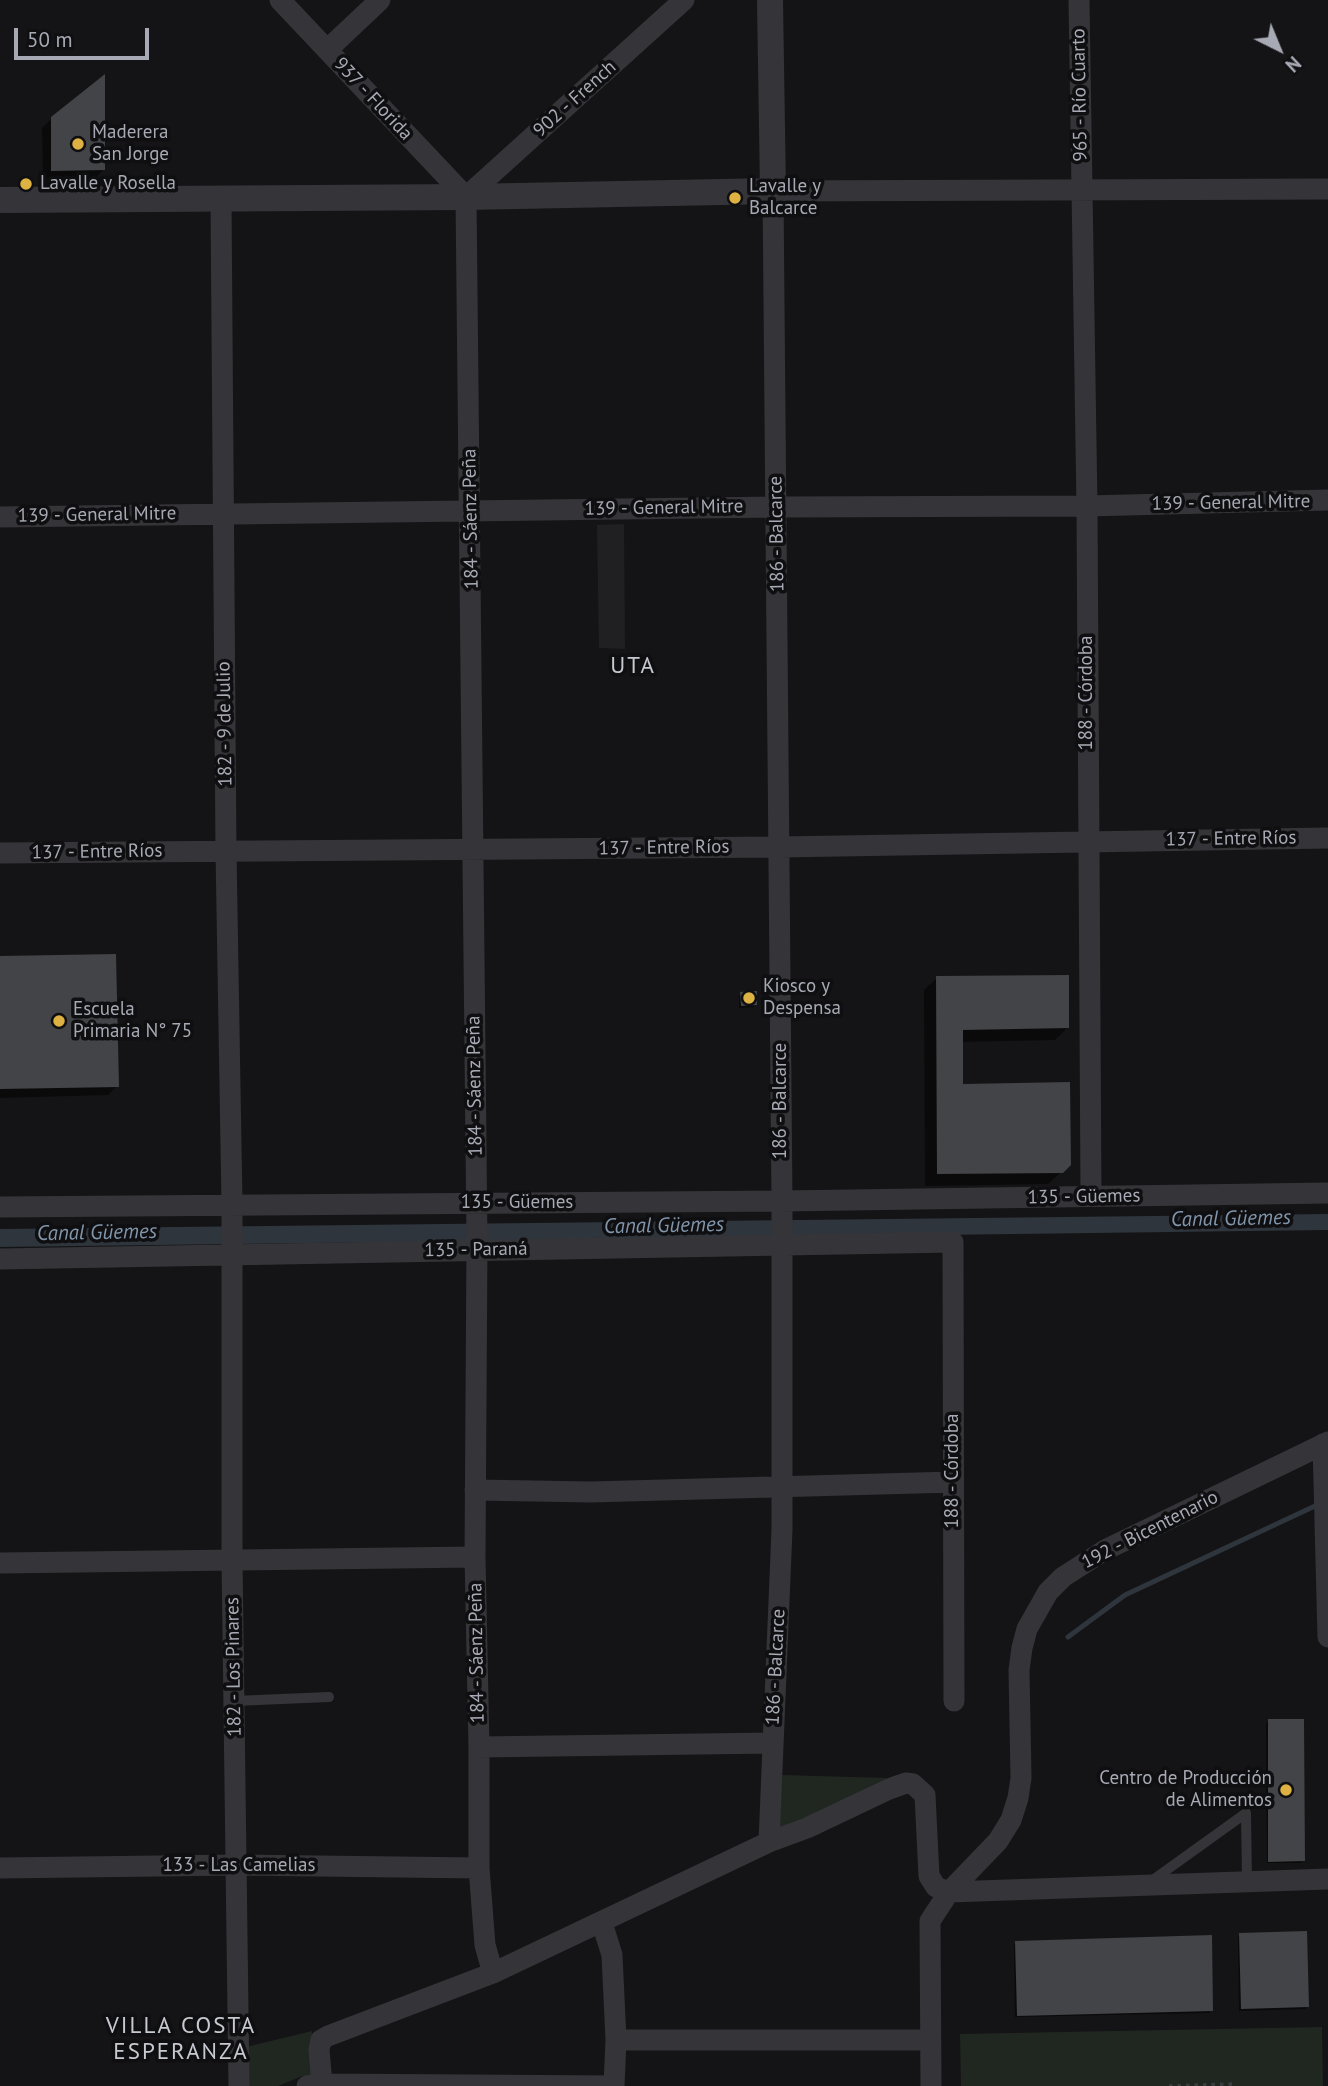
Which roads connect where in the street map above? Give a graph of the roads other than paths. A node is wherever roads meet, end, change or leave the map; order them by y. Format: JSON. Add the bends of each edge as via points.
{"nodes":[{"id":1,"x":280,"y":0,"type":"edge"},
{"id":2,"x":380,"y":0,"type":"edge"},
{"id":3,"x":684,"y":0,"type":"edge"},
{"id":4,"x":770,"y":0,"type":"edge"},
{"id":5,"x":1079,"y":0,"type":"edge"},
{"id":6,"x":327,"y":50,"type":"junction"},
{"id":7,"x":1328,"y":188,"type":"edge"},
{"id":8,"x":773,"y":191,"type":"junction"},
{"id":9,"x":1081,"y":191,"type":"junction"},
{"id":10,"x":466,"y":197,"type":"junction"},
{"id":11,"x":0,"y":200,"type":"edge"},
{"id":12,"x":221,"y":200,"type":"junction"},
{"id":13,"x":1328,"y":500,"type":"edge"},
{"id":14,"x":1087,"y":506,"type":"junction"},
{"id":15,"x":777,"y":507,"type":"junction"},
{"id":16,"x":471,"y":511,"type":"junction"},
{"id":17,"x":223,"y":512,"type":"junction"},
{"id":18,"x":0,"y":517,"type":"edge"},
{"id":19,"x":1328,"y":838,"type":"edge"},
{"id":20,"x":1088,"y":842,"type":"junction"},
{"id":21,"x":779,"y":846,"type":"junction"},
{"id":22,"x":473,"y":850,"type":"junction"},
{"id":23,"x":226,"y":851,"type":"junction"},
{"id":24,"x":0,"y":853,"type":"edge"},
{"id":25,"x":1328,"y":1193,"type":"edge"},
{"id":26,"x":1091,"y":1196,"type":"junction"},
{"id":27,"x":782,"y":1205,"type":"junction"},
{"id":28,"x":0,"y":1208,"type":"edge"},
{"id":29,"x":232,"y":1209,"type":"junction"},
{"id":30,"x":476,"y":1210,"type":"junction"},
{"id":31,"x":782,"y":1241,"type":"junction"},
{"id":32,"x":953,"y":1242,"type":"joint"},
{"id":33,"x":477,"y":1245,"type":"junction"},
{"id":34,"x":231,"y":1252,"type":"junction"},
{"id":35,"x":0,"y":1259,"type":"edge"},
{"id":36,"x":1326,"y":1443,"type":"edge"},
{"id":37,"x":953,"y":1482,"type":"junction"},
{"id":38,"x":782,"y":1488,"type":"junction"},
{"id":39,"x":475,"y":1490,"type":"junction"},
{"id":40,"x":475,"y":1557,"type":"junction"},
{"id":41,"x":232,"y":1559,"type":"junction"},
{"id":42,"x":0,"y":1563,"type":"edge"},
{"id":43,"x":1328,"y":1637,"type":"edge"},
{"id":44,"x":329,"y":1696,"type":"dead end"},
{"id":45,"x":234,"y":1700,"type":"junction"},
{"id":46,"x":954,"y":1701,"type":"dead end"},
{"id":47,"x":772,"y":1743,"type":"junction"},
{"id":48,"x":479,"y":1747,"type":"junction"},
{"id":49,"x":769,"y":1842,"type":"junction"},
{"id":50,"x":237,"y":1866,"type":"junction"},
{"id":51,"x":0,"y":1868,"type":"edge"},
{"id":52,"x":479,"y":1868,"type":"junction"},
{"id":53,"x":1328,"y":1879,"type":"edge"},
{"id":54,"x":1247,"y":1881,"type":"junction"},
{"id":55,"x":1146,"y":1885,"type":"junction"},
{"id":56,"x":949,"y":1892,"type":"junction"},
{"id":57,"x":602,"y":1923,"type":"junction"},
{"id":58,"x":493,"y":1973,"type":"junction"},
{"id":59,"x":616,"y":2040,"type":"junction"},
{"id":60,"x":930,"y":2040,"type":"junction"},
{"id":61,"x":315,"y":2085,"type":"edge"},
{"id":62,"x":239,"y":2086,"type":"edge"},
{"id":63,"x":614,"y":2086,"type":"edge"},
{"id":64,"x":931,"y":2086,"type":"edge"}],
"edges":[{"from":1,"to":6,"type":"street","name":"937 - Florida"},
{"from":2,"to":6,"type":"street"},
{"from":3,"to":10,"type":"street","name":"902 - French"},
{"from":4,"to":8,"type":"street"},
{"from":5,"to":9,"type":"street","name":"965 - Río Cuarto"},
{"from":6,"to":10,"type":"street","name":"937 - Florida"},
{"from":7,"to":9,"type":"street"},
{"from":8,"to":9,"type":"street"},
{"from":8,"to":10,"type":"street"},
{"from":8,"to":15,"type":"street","name":"186 - Balcarce"},
{"from":9,"to":14,"type":"street","name":"188 - Córdoba"},
{"from":10,"to":12,"type":"street"},
{"from":10,"to":16,"type":"street","name":"184 - Sáenz Peña"},
{"from":11,"to":12,"type":"street"},
{"from":12,"to":17,"type":"street","name":"182 - 9 de Julio"},
{"from":13,"to":14,"type":"street","name":"139 - General Mitre"},
{"from":14,"to":15,"type":"street","name":"139 - General Mitre"},
{"from":14,"to":20,"type":"street","name":"188 - Córdoba"},
{"from":15,"to":16,"type":"street","name":"139 - General Mitre"},
{"from":15,"to":21,"type":"street","name":"186 - Balcarce"},
{"from":16,"to":17,"type":"street","name":"139 - General Mitre"},
{"from":16,"to":22,"type":"street","name":"184 - Sáenz Peña"},
{"from":17,"to":18,"type":"street","name":"139 - General Mitre"},
{"from":17,"to":23,"type":"street","name":"182 - 9 de Julio"},
{"from":19,"to":20,"type":"street","name":"137 - Entre Ríos"},
{"from":20,"to":21,"type":"street","name":"137 - Entre Ríos"},
{"from":20,"to":26,"type":"street","name":"188 - Córdoba"},
{"from":21,"to":22,"type":"street","name":"137 - Entre Ríos"},
{"from":21,"to":27,"type":"street","name":"186 - Balcarce"},
{"from":22,"to":23,"type":"street","name":"137 - Entre Ríos"},
{"from":22,"to":30,"type":"street","name":"184 - Sáenz Peña"},
{"from":23,"to":24,"type":"street","name":"137 - Entre Ríos"},
{"from":23,"to":29,"type":"street","name":"182 - 9 de Julio"},
{"from":25,"to":26,"type":"street","name":"135 - Güemes"},
{"from":26,"to":27,"type":"street","name":"135 - Güemes"},
{"from":27,"to":30,"type":"street","name":"135 - Güemes"},
{"from":27,"to":31,"type":"street","name":"186 - Balcarce"},
{"from":28,"to":29,"type":"street","name":"135 - Güemes"},
{"from":29,"to":30,"type":"street","name":"135 - Güemes"},
{"from":29,"to":34,"type":"street","name":"182 - 9 de Julio"},
{"from":30,"to":33,"type":"street","name":"184 - Sáenz Peña"},
{"from":31,"to":32,"type":"street","name":"135 - Paraná"},
{"from":31,"to":33,"type":"street","name":"135 - Paraná"},
{"from":31,"to":38,"type":"street","name":"186 - Balcarce"},
{"from":32,"to":37,"type":"street","name":"188 - Córdoba"},
{"from":33,"to":34,"type":"street","name":"135 - Paraná"},
{"from":33,"to":39,"type":"street","name":"184 - Sáenz Peña"},
{"from":34,"to":35,"type":"street","name":"135 - Paraná"},
{"from":34,"to":41,"type":"street","name":"182 - Los Pinares"},
{"from":36,"to":43,"type":"street"},
{"from":36,"to":56,"type":"street","name":"192 - Bicentenario","via":[[1105,1550],[1048,1592],[1022,1648],[1021,1778],[1011,1820],[983,1859]]},
{"from":37,"to":38,"type":"street"},
{"from":37,"to":46,"type":"street","name":"188 - Córdoba"},
{"from":38,"to":39,"type":"street"},
{"from":38,"to":47,"type":"street","name":"186 - Balcarce"},
{"from":39,"to":40,"type":"street","name":"184 - Sáenz Peña"},
{"from":40,"to":41,"type":"street"},
{"from":40,"to":48,"type":"street","name":"184 - Sáenz Peña"},
{"from":41,"to":42,"type":"street"},
{"from":41,"to":45,"type":"street","name":"182 - Los Pinares"},
{"from":44,"to":45,"type":"lane"},
{"from":45,"to":50,"type":"street","name":"182 - Los Pinares"},
{"from":47,"to":48,"type":"street"},
{"from":47,"to":49,"type":"street","name":"186 - Balcarce"},
{"from":48,"to":52,"type":"street","name":"184 - Sáenz Peña"},
{"from":49,"to":56,"type":"street","via":[[906,1783],[925,1795],[929,1876],[936,1887]]},
{"from":49,"to":57,"type":"street"},
{"from":50,"to":51,"type":"street","name":"133 - Las Camelias"},
{"from":50,"to":52,"type":"street","name":"133 - Las Camelias"},
{"from":50,"to":62,"type":"street","name":"182 - Los Pinares"},
{"from":52,"to":58,"type":"street","name":"184 - Sáenz Peña","via":[[485,1945]]},
{"from":53,"to":54,"type":"street"},
{"from":54,"to":55,"type":"street"},
{"from":54,"to":55,"type":"lane","via":[[1246,1813]]},
{"from":55,"to":56,"type":"street"},
{"from":56,"to":60,"type":"street","via":[[930,1921]]},
{"from":57,"to":58,"type":"street"},
{"from":57,"to":59,"type":"street","via":[[612,1955]]},
{"from":58,"to":61,"type":"street","via":[[321,2040]]},
{"from":59,"to":60,"type":"street"},
{"from":59,"to":63,"type":"street"},
{"from":60,"to":64,"type":"street"},
{"from":61,"to":63,"type":"street"}]}
